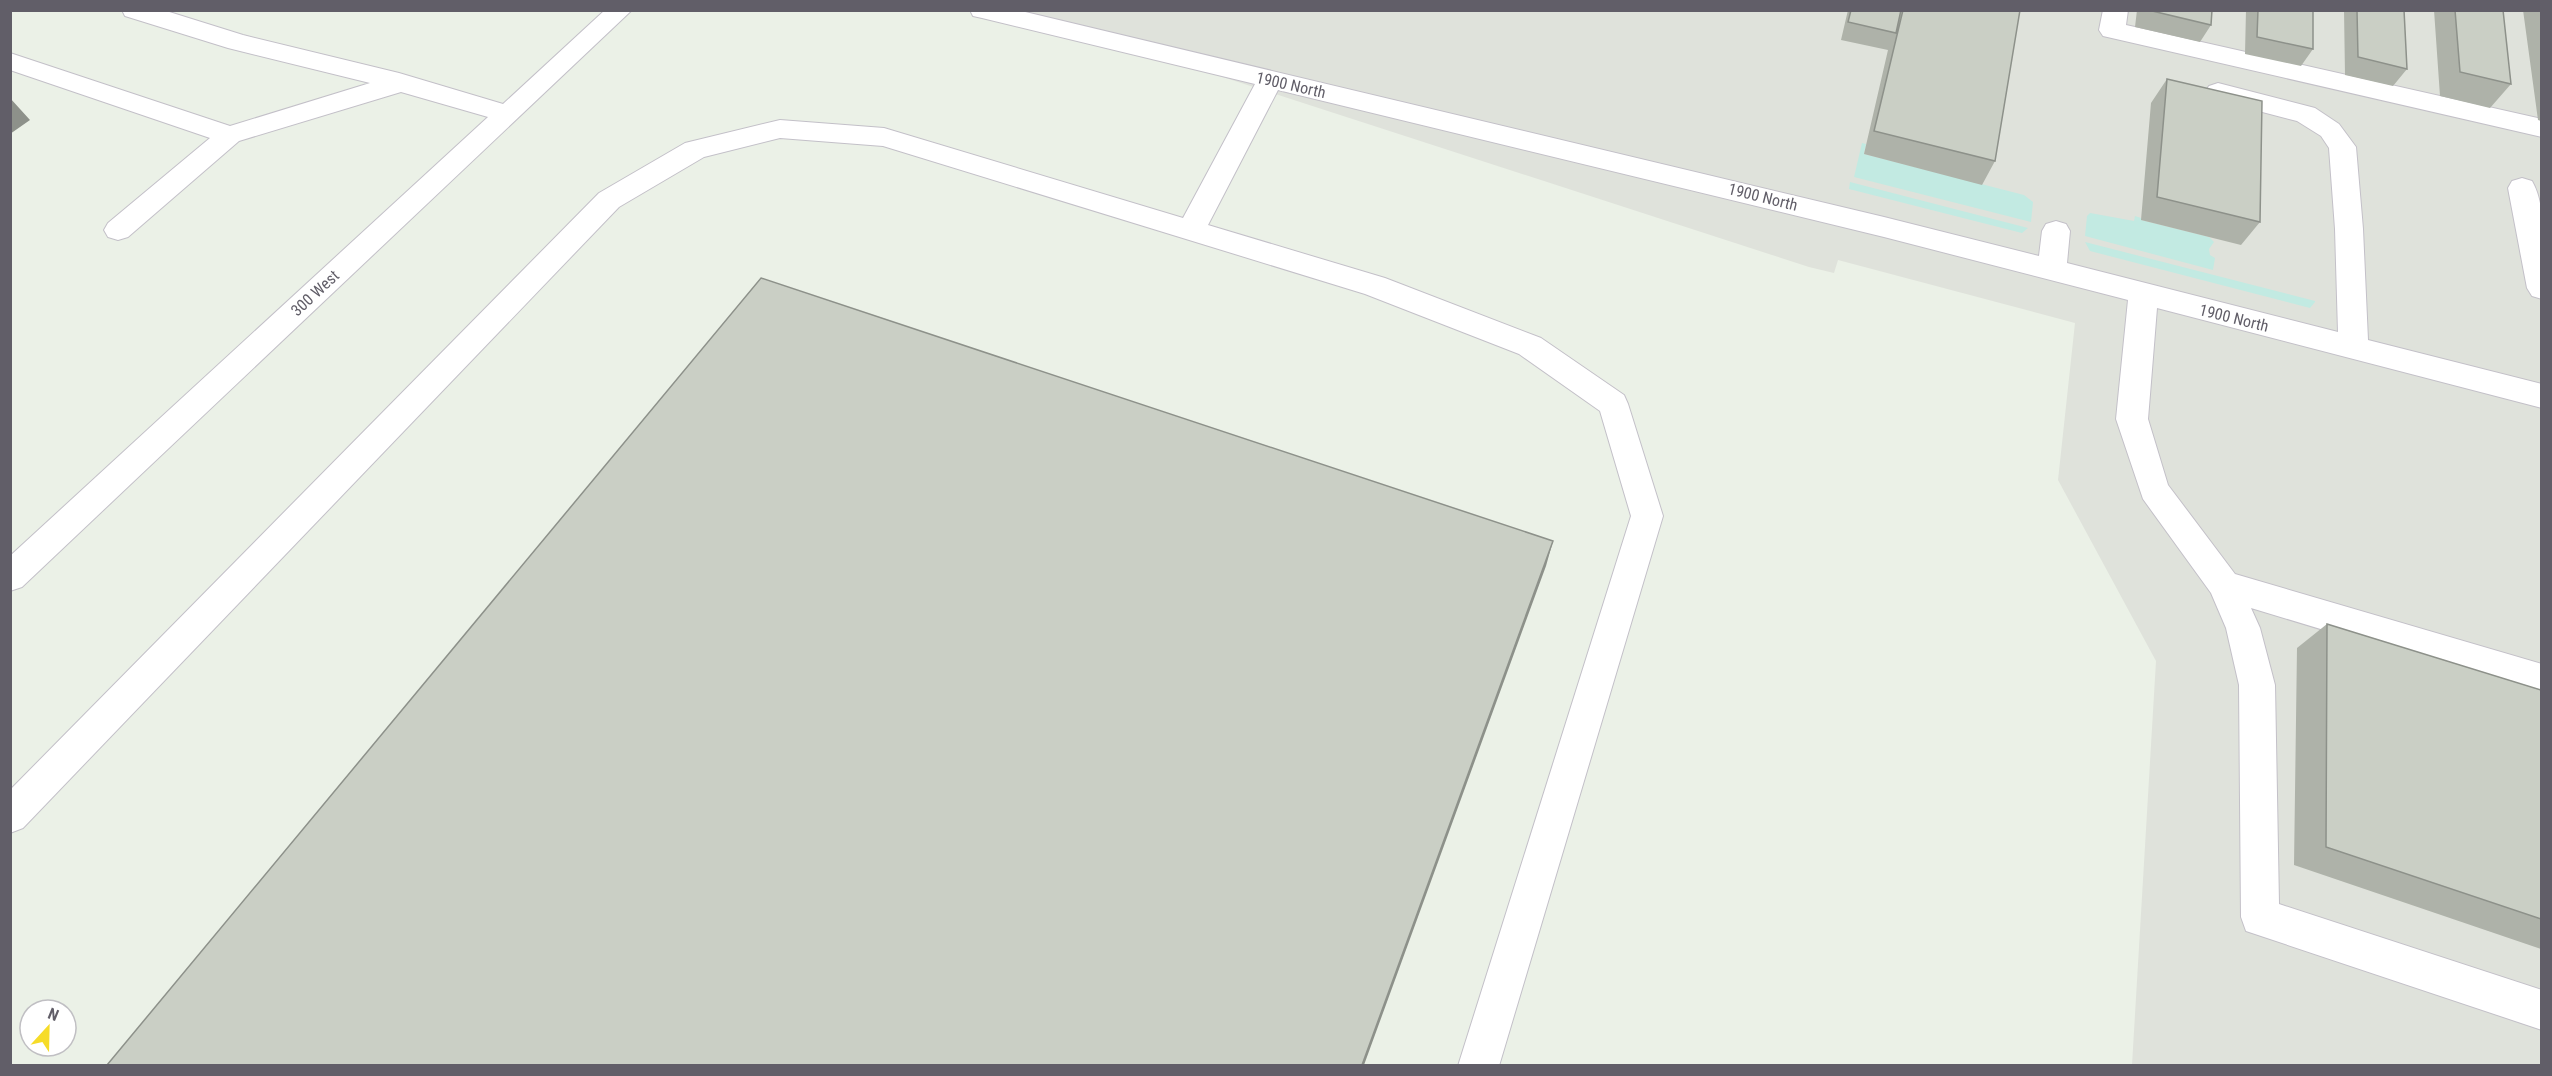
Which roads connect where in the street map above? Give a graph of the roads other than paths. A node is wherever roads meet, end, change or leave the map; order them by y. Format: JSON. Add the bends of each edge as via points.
{"nodes":[{"id":1,"x":134,"y":10,"type":"edge"},
{"id":2,"x":620,"y":10,"type":"edge"},
{"id":3,"x":982,"y":10,"type":"edge"},
{"id":4,"x":2116,"y":10,"type":"edge"},
{"id":5,"x":10,"y":62,"type":"edge"},
{"id":6,"x":1270,"y":80,"type":"junction"},
{"id":7,"x":401,"y":83,"type":"junction"},
{"id":8,"x":2199,"y":88,"type":"edge"},
{"id":9,"x":507,"y":114,"type":"junction"},
{"id":10,"x":2541,"y":128,"type":"edge"},
{"id":11,"x":230,"y":135,"type":"junction"},
{"id":12,"x":2522,"y":188,"type":"dead end"},
{"id":13,"x":117,"y":230,"type":"dead end"},
{"id":14,"x":1191,"y":230,"type":"junction"},
{"id":15,"x":2056,"y":231,"type":"dead end"},
{"id":16,"x":2052,"y":270,"type":"junction"},
{"id":17,"x":2541,"y":288,"type":"edge"},
{"id":18,"x":2142,"y":295,"type":"junction"},
{"id":19,"x":2353,"y":348,"type":"junction"},
{"id":20,"x":2541,"y":396,"type":"edge"},
{"id":21,"x":10,"y":577,"type":"edge"},
{"id":22,"x":2224,"y":585,"type":"junction"},
{"id":23,"x":2541,"y":680,"type":"edge"},
{"id":24,"x":10,"y":816,"type":"edge"},
{"id":25,"x":2541,"y":1010,"type":"edge"},
{"id":26,"x":1478,"y":1065,"type":"edge"}],
"edges":[{"from":1,"to":7,"type":"street","via":[[237,42]]},
{"from":2,"to":9,"type":"street","name":"300 West"},
{"from":3,"to":6,"type":"street","name":"1900 North"},
{"from":4,"to":10,"type":"street","via":[[2112,30]]},
{"from":5,"to":11,"type":"street"},
{"from":6,"to":14,"type":"street"},
{"from":6,"to":16,"type":"street","name":"1900 North"},
{"from":7,"to":9,"type":"street"},
{"from":7,"to":11,"type":"street"},
{"from":8,"to":19,"type":"street","via":[[2306,114],[2330,130],[2342,147]]},
{"from":9,"to":21,"type":"street","name":"300 West"},
{"from":11,"to":13,"type":"street"},
{"from":12,"to":17,"type":"street"},
{"from":14,"to":24,"type":"street","via":[[884,137],[780,129],[695,150],[609,201]]},
{"from":14,"to":26,"type":"street","via":[[1375,286],[1530,346],[1613,404],[1647,516]]},
{"from":15,"to":16,"type":"street"},
{"from":16,"to":18,"type":"street","name":"1900 North"},
{"from":18,"to":19,"type":"street","name":"1900 North"},
{"from":18,"to":22,"type":"street","via":[[2132,419],[2154,490]]},
{"from":19,"to":20,"type":"street","name":"1900 North"},
{"from":22,"to":23,"type":"street"},
{"from":22,"to":25,"type":"street","via":[[2243,628],[2257,686],[2260,917]]}]}
